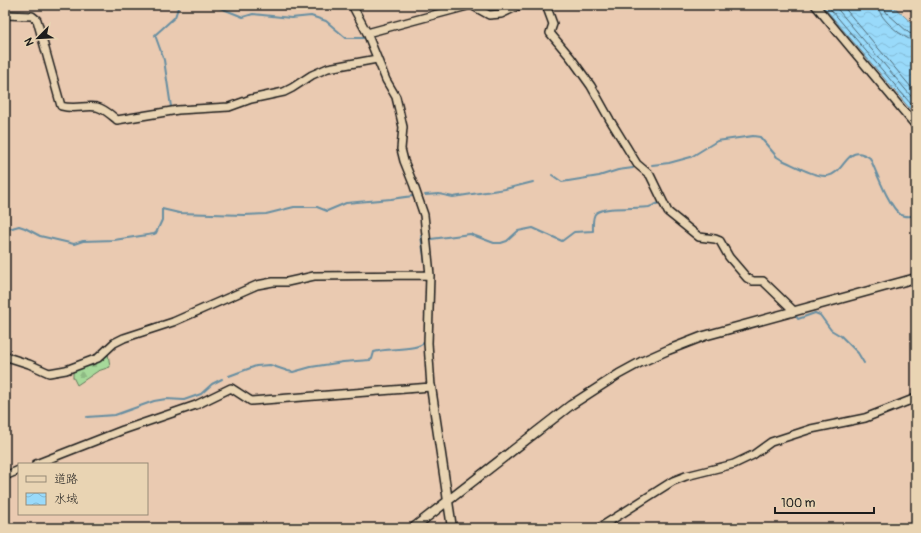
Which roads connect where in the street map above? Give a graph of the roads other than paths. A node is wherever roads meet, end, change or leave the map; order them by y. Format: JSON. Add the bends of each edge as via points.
{"nodes":[{"id":1,"x":352,"y":5,"type":"edge"},
{"id":2,"x":520,"y":5,"type":"edge"},
{"id":3,"x":546,"y":5,"type":"edge"},
{"id":4,"x":815,"y":5,"type":"edge"},
{"id":5,"x":5,"y":15,"type":"edge"},
{"id":6,"x":367,"y":33,"type":"junction"},
{"id":7,"x":377,"y":59,"type":"junction"},
{"id":8,"x":916,"y":126,"type":"edge"},
{"id":9,"x":427,"y":275,"type":"junction"},
{"id":10,"x":916,"y":278,"type":"edge"},
{"id":11,"x":794,"y":311,"type":"junction"},
{"id":12,"x":5,"y":354,"type":"edge"},
{"id":13,"x":430,"y":388,"type":"junction"},
{"id":14,"x":916,"y":398,"type":"edge"},
{"id":15,"x":39,"y":463,"type":"edge"},
{"id":16,"x":18,"y":470,"type":"edge"},
{"id":17,"x":5,"y":476,"type":"edge"},
{"id":18,"x":447,"y":502,"type":"junction"},
{"id":19,"x":413,"y":528,"type":"edge"},
{"id":20,"x":452,"y":528,"type":"edge"},
{"id":21,"x":599,"y":528,"type":"edge"}],
"edges":[{"from":1,"to":6,"type":"street"},
{"from":2,"to":6,"type":"street","via":[[501,14],[489,15],[471,5]]},
{"from":3,"to":11,"type":"street","via":[[553,24],[550,33],[591,86],[637,164],[650,175],[668,212],[699,237],[720,241],[729,257],[747,278],[762,281]]},
{"from":4,"to":8,"type":"street"},
{"from":5,"to":7,"type":"street","via":[[32,16],[37,20],[61,106],[70,109],[98,107],[117,120],[178,110],[229,107],[284,92],[323,70]]},
{"from":6,"to":7,"type":"street"},
{"from":7,"to":9,"type":"street","via":[[396,97],[403,127],[401,149],[424,215]]},
{"from":9,"to":12,"type":"street","via":[[314,276],[257,285],[173,322],[124,338],[114,343],[98,358],[66,370],[49,373],[7,358]]},
{"from":9,"to":13,"type":"street"},
{"from":10,"to":11,"type":"street"},
{"from":11,"to":18,"type":"street","via":[[704,336],[668,350],[620,374],[571,405]]},
{"from":13,"to":15,"type":"street","via":[[251,401],[231,388],[196,405]]},
{"from":13,"to":18,"type":"street"},
{"from":14,"to":21,"type":"street","via":[[865,418],[811,429],[771,442],[734,464],[673,481]]},
{"from":16,"to":17,"type":"street"},
{"from":18,"to":19,"type":"street"},
{"from":18,"to":20,"type":"street"}]}
